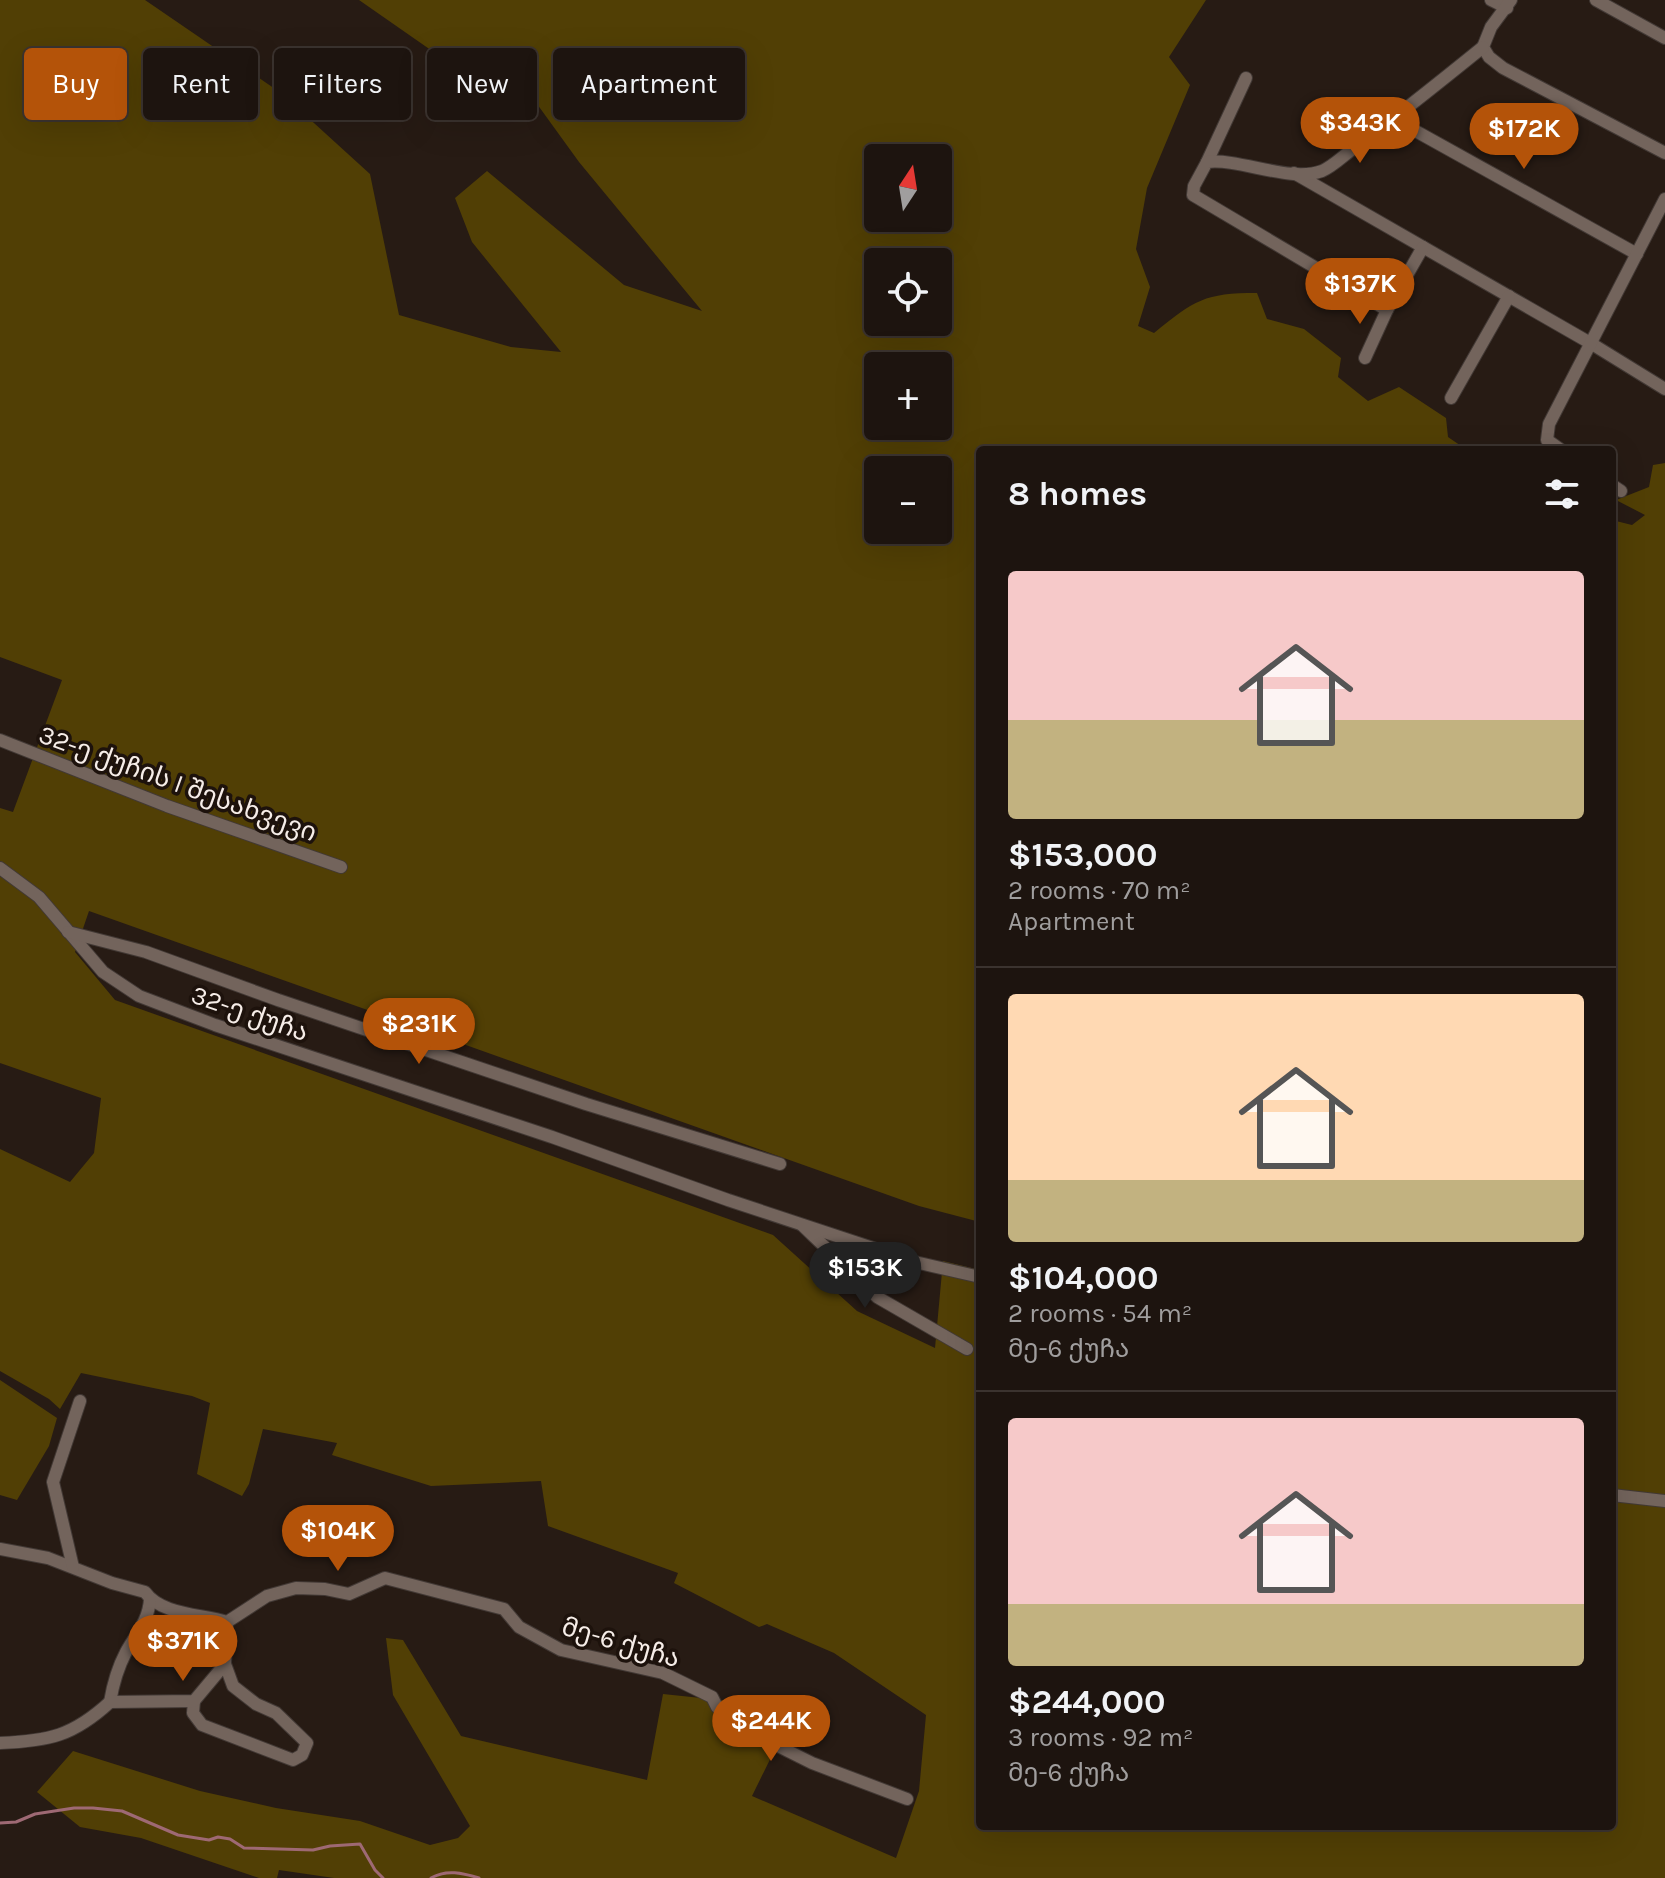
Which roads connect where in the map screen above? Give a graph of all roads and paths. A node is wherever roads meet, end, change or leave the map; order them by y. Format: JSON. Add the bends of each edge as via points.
{"nodes":[{"id":1,"x":1491,"y":0,"type":"edge"},
{"id":2,"x":1596,"y":0,"type":"edge"},
{"id":3,"x":1509,"y":4,"type":"edge"},
{"id":4,"x":1665,"y":38,"type":"edge"},
{"id":5,"x":1483,"y":47,"type":"junction"},
{"id":6,"x":1246,"y":78,"type":"dead end"},
{"id":7,"x":1394,"y":119,"type":"junction"},
{"id":8,"x":1665,"y":153,"type":"edge"},
{"id":9,"x":1207,"y":162,"type":"junction"},
{"id":10,"x":1294,"y":173,"type":"junction"},
{"id":11,"x":1665,"y":199,"type":"edge"},
{"id":12,"x":1661,"y":216,"type":"edge"},
{"id":13,"x":1423,"y":247,"type":"junction"},
{"id":14,"x":1637,"y":254,"type":"junction"},
{"id":15,"x":1509,"y":296,"type":"junction"},
{"id":16,"x":1387,"y":310,"type":"junction"},
{"id":17,"x":1592,"y":344,"type":"junction"},
{"id":18,"x":1365,"y":358,"type":"dead end"},
{"id":19,"x":1665,"y":389,"type":"edge"},
{"id":20,"x":1451,"y":398,"type":"dead end"},
{"id":21,"x":1555,"y":446,"type":"edge"},
{"id":22,"x":0,"y":740,"type":"edge"},
{"id":23,"x":341,"y":867,"type":"dead end"},
{"id":24,"x":0,"y":868,"type":"edge"},
{"id":25,"x":68,"y":932,"type":"junction"},
{"id":26,"x":780,"y":1164,"type":"dead end"},
{"id":27,"x":799,"y":1223,"type":"junction"},
{"id":28,"x":976,"y":1276,"type":"edge"},
{"id":29,"x":967,"y":1349,"type":"dead end"},
{"id":30,"x":80,"y":1401,"type":"dead end"},
{"id":31,"x":1616,"y":1495,"type":"edge"},
{"id":32,"x":1665,"y":1501,"type":"edge"},
{"id":33,"x":0,"y":1549,"type":"edge"},
{"id":34,"x":73,"y":1567,"type":"junction"},
{"id":35,"x":150,"y":1599,"type":"junction"},
{"id":36,"x":227,"y":1622,"type":"junction"},
{"id":37,"x":225,"y":1664,"type":"junction"},
{"id":38,"x":194,"y":1701,"type":"junction"},
{"id":39,"x":110,"y":1702,"type":"junction"},
{"id":40,"x":0,"y":1743,"type":"edge"},
{"id":41,"x":907,"y":1799,"type":"dead end"}],
"edges":[{"from":1,"to":3,"type":"street"},
{"from":2,"to":4,"type":"street"},
{"from":3,"to":5,"type":"street"},
{"from":5,"to":7,"type":"street"},
{"from":5,"to":8,"type":"street","via":[[1503,68]]},
{"from":6,"to":9,"type":"street"},
{"from":7,"to":10,"type":"street","via":[[1321,171]]},
{"from":7,"to":14,"type":"street"},
{"from":9,"to":10,"type":"street"},
{"from":9,"to":16,"type":"street","via":[[1193,195]]},
{"from":10,"to":13,"type":"street"},
{"from":11,"to":12,"type":"street"},
{"from":12,"to":14,"type":"street"},
{"from":13,"to":15,"type":"street"},
{"from":13,"to":16,"type":"street"},
{"from":14,"to":17,"type":"street"},
{"from":15,"to":17,"type":"street"},
{"from":15,"to":20,"type":"street"},
{"from":16,"to":18,"type":"street"},
{"from":17,"to":19,"type":"street"},
{"from":17,"to":21,"type":"street","via":[[1549,424],[1547,440]]},
{"from":22,"to":23,"type":"street","name":"32-ე ქუჩის I შესახვევი"},
{"from":24,"to":25,"type":"street","name":"32-ე ქუჩა","via":[[39,897]]},
{"from":25,"to":26,"type":"street","via":[[146,952],[586,1104]]},
{"from":25,"to":27,"type":"street","name":"32-ე ქუჩა","via":[[103,972],[139,996]]},
{"from":27,"to":28,"type":"street","name":"32-ე ქუჩა","via":[[915,1262]]},
{"from":27,"to":29,"type":"street","via":[[877,1297]]},
{"from":30,"to":34,"type":"street","via":[[53,1482]]},
{"from":31,"to":32,"type":"street"},
{"from":33,"to":34,"type":"street"},
{"from":34,"to":35,"type":"street","via":[[145,1592]]},
{"from":35,"to":36,"type":"street","via":[[176,1611]]},
{"from":35,"to":39,"type":"street","via":[[149,1614],[113,1679]]},
{"from":36,"to":37,"type":"street"},
{"from":36,"to":41,"type":"street","name":"მე-6 ქუჩა","via":[[267,1596],[296,1588],[349,1594],[385,1578],[504,1609],[519,1627],[561,1650],[663,1673],[712,1697],[717,1707],[766,1740]]},
{"from":37,"to":38,"type":"street"},
{"from":37,"to":38,"type":"street","via":[[233,1686],[276,1713],[307,1743],[302,1755],[293,1760],[202,1725],[193,1713]]},
{"from":38,"to":39,"type":"street"},
{"from":39,"to":40,"type":"street","via":[[91,1720],[53,1737]]}]}
